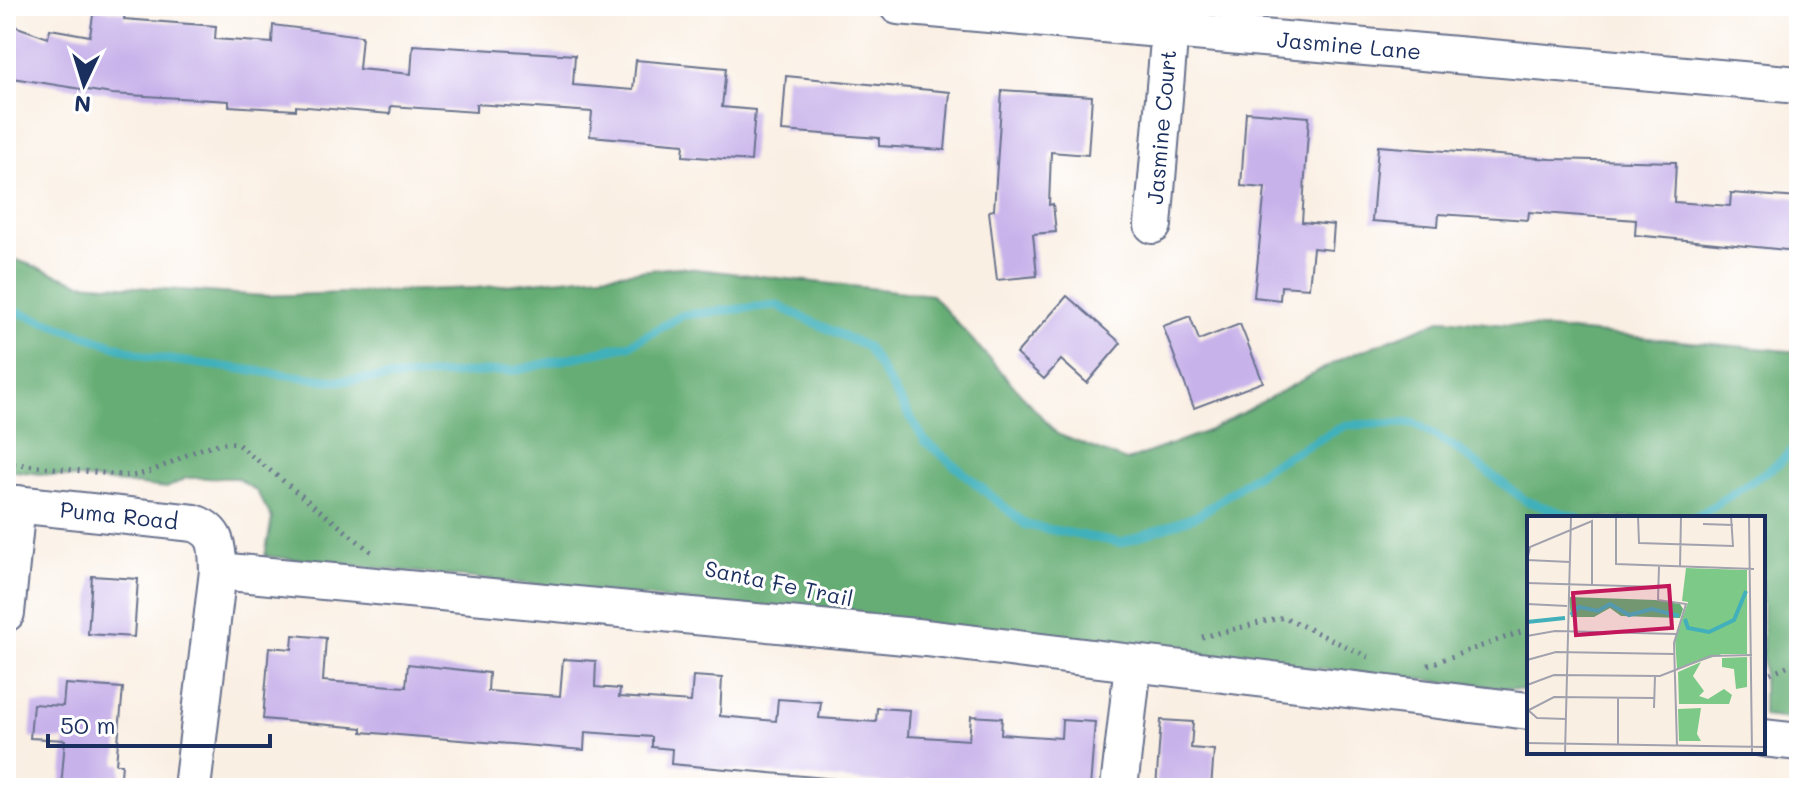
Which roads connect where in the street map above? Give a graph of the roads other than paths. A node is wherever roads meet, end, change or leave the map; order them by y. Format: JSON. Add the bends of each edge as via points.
{"nodes":[{"id":1,"x":898,"y":6,"type":"edge"},
{"id":2,"x":1170,"y":29,"type":"junction"},
{"id":3,"x":1799,"y":85,"type":"edge"},
{"id":4,"x":1153,"y":225,"type":"dead end"},
{"id":5,"x":11,"y":503,"type":"edge"},
{"id":6,"x":218,"y":571,"type":"junction"},
{"id":7,"x":6,"y":613,"type":"edge"},
{"id":8,"x":1133,"y":665,"type":"junction"},
{"id":9,"x":1527,"y":711,"type":"edge"},
{"id":10,"x":1765,"y":738,"type":"edge"},
{"id":11,"x":1799,"y":742,"type":"edge"},
{"id":12,"x":200,"y":787,"type":"edge"},
{"id":13,"x":1119,"y":788,"type":"edge"}],
"edges":[{"from":1,"to":2,"type":"street","name":"Jasmine Lane"},
{"from":2,"to":3,"type":"street","name":"Jasmine Lane"},
{"from":2,"to":4,"type":"street","name":"Jasmine Court"},
{"from":5,"to":6,"type":"street","name":"Puma Road","via":[[194,523],[216,539]]},
{"from":5,"to":7,"type":"street"},
{"from":6,"to":8,"type":"street","via":[[926,638]]},
{"from":6,"to":12,"type":"street","name":"Puma Road"},
{"from":8,"to":9,"type":"street"},
{"from":8,"to":13,"type":"street"},
{"from":10,"to":11,"type":"street"}]}
